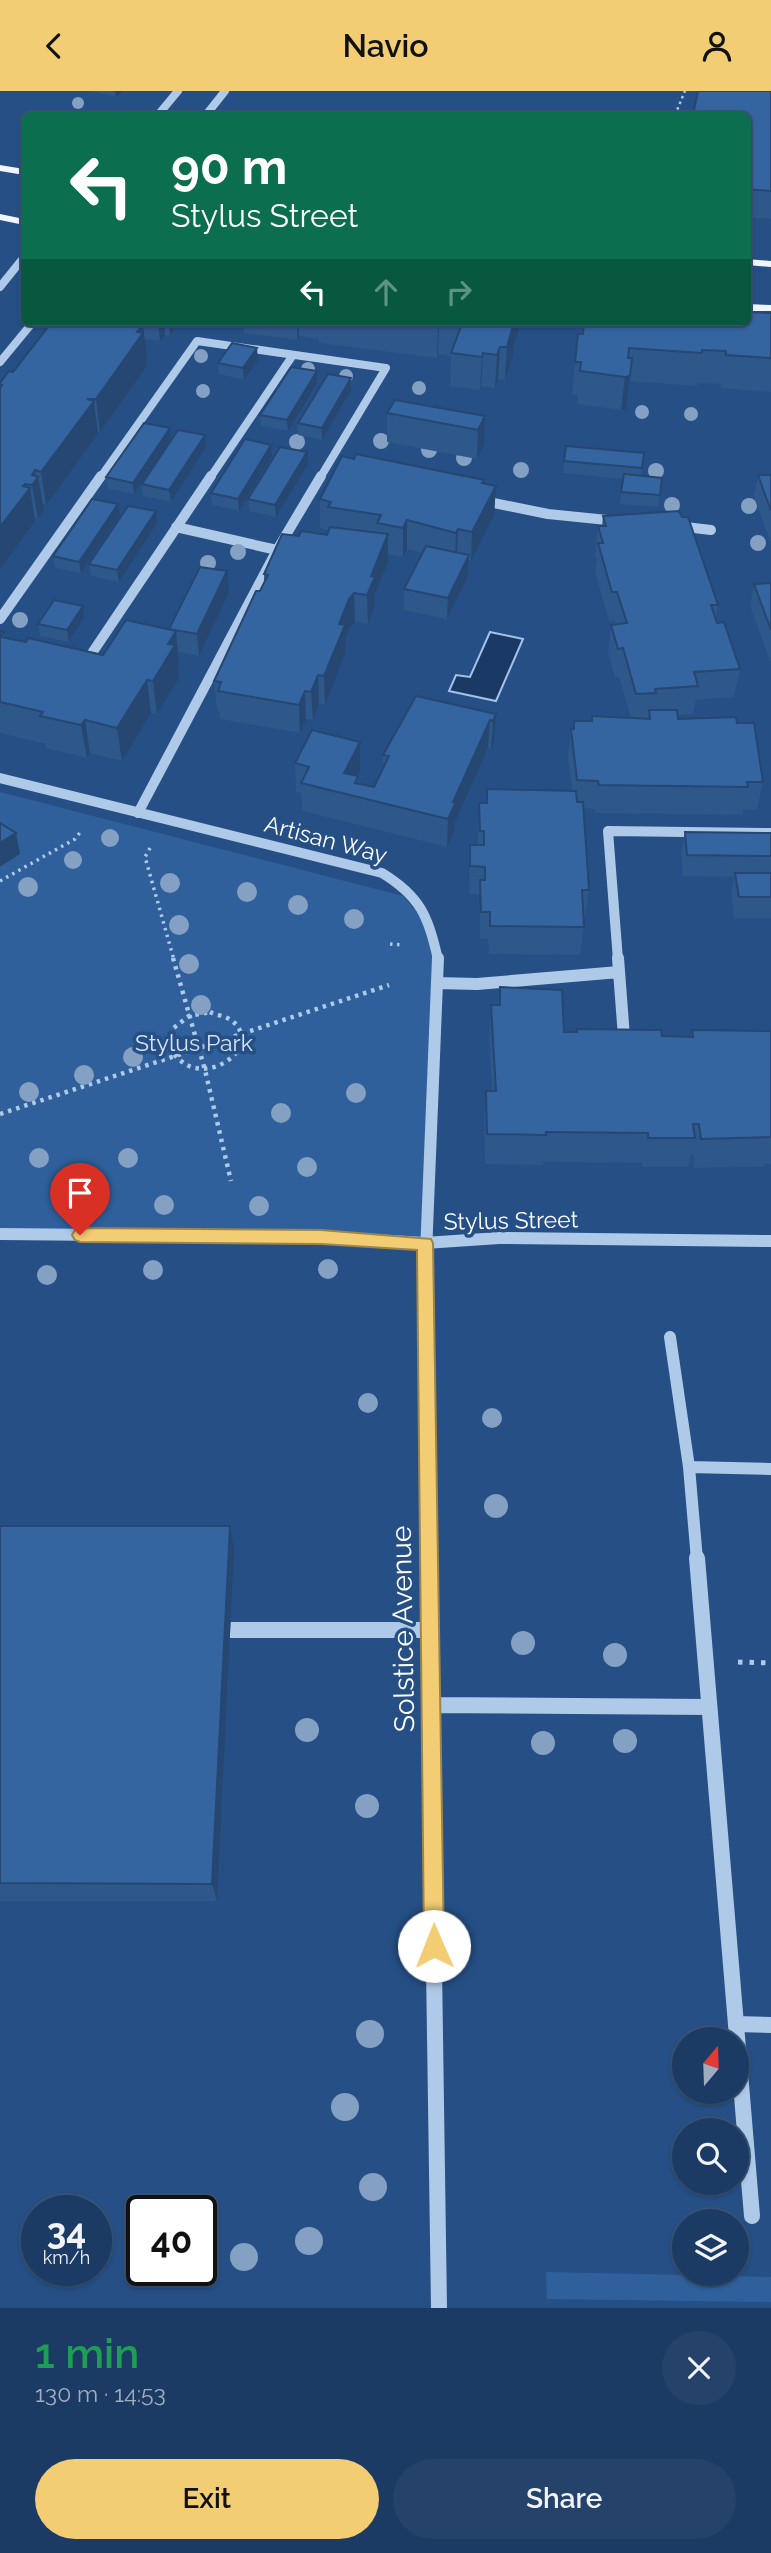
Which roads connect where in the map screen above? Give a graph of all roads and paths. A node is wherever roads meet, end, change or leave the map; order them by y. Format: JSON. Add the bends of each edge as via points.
{"nodes":[{"id":1,"x":178,"y":91,"type":"edge"},
{"id":2,"x":225,"y":91,"type":"edge"},
{"id":3,"x":685,"y":91,"type":"edge"},
{"id":4,"x":160,"y":112,"type":"edge"},
{"id":5,"x":208,"y":112,"type":"edge"},
{"id":6,"x":676,"y":112,"type":"edge"},
{"id":7,"x":0,"y":167,"type":"edge"},
{"id":8,"x":21,"y":171,"type":"edge"},
{"id":9,"x":0,"y":218,"type":"edge"},
{"id":10,"x":21,"y":222,"type":"edge"},
{"id":11,"x":21,"y":261,"type":"edge"},
{"id":12,"x":751,"y":262,"type":"edge"},
{"id":13,"x":771,"y":264,"type":"edge"},
{"id":14,"x":0,"y":287,"type":"edge"},
{"id":15,"x":751,"y":307,"type":"edge"},
{"id":16,"x":771,"y":308,"type":"edge"},
{"id":17,"x":30,"y":326,"type":"edge"},
{"id":18,"x":293,"y":355,"type":"junction"},
{"id":19,"x":0,"y":362,"type":"edge"},
{"id":20,"x":327,"y":470,"type":"junction"},
{"id":21,"x":340,"y":472,"type":"edge"},
{"id":22,"x":470,"y":499,"type":"edge"},
{"id":23,"x":630,"y":522,"type":"edge"},
{"id":24,"x":671,"y":526,"type":"edge"},
{"id":25,"x":176,"y":527,"type":"junction"},
{"id":26,"x":711,"y":530,"type":"dead end"},
{"id":27,"x":277,"y":550,"type":"junction"},
{"id":28,"x":0,"y":619,"type":"edge"},
{"id":29,"x":80,"y":671,"type":"edge"},
{"id":30,"x":0,"y":778,"type":"edge"},
{"id":31,"x":97,"y":803,"type":"junction"},
{"id":32,"x":138,"y":813,"type":"junction"},
{"id":33,"x":165,"y":819,"type":"junction"},
{"id":34,"x":771,"y":832,"type":"edge"},
{"id":35,"x":0,"y":881,"type":"edge"},
{"id":36,"x":619,"y":972,"type":"junction"},
{"id":37,"x":437,"y":983,"type":"junction"},
{"id":38,"x":389,"y":985,"type":"dead end"},
{"id":39,"x":189,"y":1016,"type":"junction"},
{"id":40,"x":242,"y":1035,"type":"junction"},
{"id":41,"x":638,"y":1037,"type":"edge"},
{"id":42,"x":198,"y":1050,"type":"junction"},
{"id":43,"x":174,"y":1058,"type":"junction"},
{"id":44,"x":205,"y":1070,"type":"junction"},
{"id":45,"x":0,"y":1114,"type":"edge"},
{"id":46,"x":231,"y":1181,"type":"dead end"},
{"id":47,"x":0,"y":1234,"type":"edge"},
{"id":48,"x":771,"y":1241,"type":"edge"},
{"id":49,"x":425,"y":1243,"type":"junction"},
{"id":50,"x":670,"y":1337,"type":"dead end"},
{"id":51,"x":689,"y":1467,"type":"junction"},
{"id":52,"x":771,"y":1469,"type":"edge"},
{"id":53,"x":225,"y":1630,"type":"edge"},
{"id":54,"x":429,"y":1630,"type":"junction"},
{"id":55,"x":430,"y":1705,"type":"junction"},
{"id":56,"x":708,"y":1707,"type":"junction"},
{"id":57,"x":736,"y":2024,"type":"junction"},
{"id":58,"x":771,"y":2025,"type":"edge"},
{"id":59,"x":752,"y":2216,"type":"dead end"},
{"id":60,"x":439,"y":2308,"type":"edge"}],
"edges":[{"from":1,"to":4,"type":"street"},
{"from":2,"to":5,"type":"street"},
{"from":3,"to":6,"type":"path"},
{"from":7,"to":8,"type":"main road"},
{"from":9,"to":10,"type":"main road"},
{"from":11,"to":14,"type":"street"},
{"from":12,"to":13,"type":"main road"},
{"from":15,"to":16,"type":"main road"},
{"from":17,"to":19,"type":"street"},
{"from":18,"to":20,"type":"street","via":[[386,368]]},
{"from":18,"to":25,"type":"lane"},
{"from":18,"to":28,"type":"street","via":[[197,341]]},
{"from":20,"to":21,"type":"street"},
{"from":20,"to":27,"type":"street"},
{"from":22,"to":23,"type":"street","via":[[548,514]]},
{"from":24,"to":26,"type":"street"},
{"from":25,"to":27,"type":"street"},
{"from":25,"to":29,"type":"lane"},
{"from":27,"to":32,"type":"street"},
{"from":30,"to":31,"type":"street","name":"Artisan Way"},
{"from":31,"to":32,"type":"street","name":"Artisan Way"},
{"from":31,"to":35,"type":"path","via":[[75,839]]},
{"from":32,"to":33,"type":"street","name":"Artisan Way"},
{"from":33,"to":37,"type":"street","name":"Artisan Way","via":[[382,873],[406,886],[429,916],[438,959]]},
{"from":33,"to":39,"type":"path","via":[[145,857]]},
{"from":34,"to":36,"type":"street","via":[[608,831]]},
{"from":36,"to":37,"type":"street"},
{"from":36,"to":41,"type":"street","via":[[624,1037]]},
{"from":37,"to":49,"type":"street","name":"Artisan Way"},
{"from":38,"to":40,"type":"path"},
{"from":39,"to":40,"type":"path","via":[[222,1015],[232,1019]]},
{"from":39,"to":42,"type":"path"},
{"from":39,"to":43,"type":"path","via":[[171,1030],[169,1049]]},
{"from":40,"to":42,"type":"path"},
{"from":40,"to":44,"type":"path","via":[[234,1059]]},
{"from":42,"to":43,"type":"path"},
{"from":42,"to":44,"type":"path"},
{"from":43,"to":44,"type":"path"},
{"from":43,"to":45,"type":"path"},
{"from":44,"to":46,"type":"path"},
{"from":47,"to":49,"type":"street","name":"Stylus Street","via":[[321,1237]]},
{"from":48,"to":49,"type":"street","name":"Stylus Street","via":[[499,1238]]},
{"from":49,"to":54,"type":"street","name":"Solstice Avenue"},
{"from":50,"to":51,"type":"street"},
{"from":51,"to":52,"type":"street"},
{"from":51,"to":56,"type":"street"},
{"from":53,"to":54,"type":"street"},
{"from":54,"to":55,"type":"street","name":"Solstice Avenue"},
{"from":55,"to":56,"type":"street"},
{"from":55,"to":60,"type":"street","name":"Solstice Avenue"},
{"from":56,"to":57,"type":"street"},
{"from":57,"to":58,"type":"street"},
{"from":57,"to":59,"type":"street"}]}
